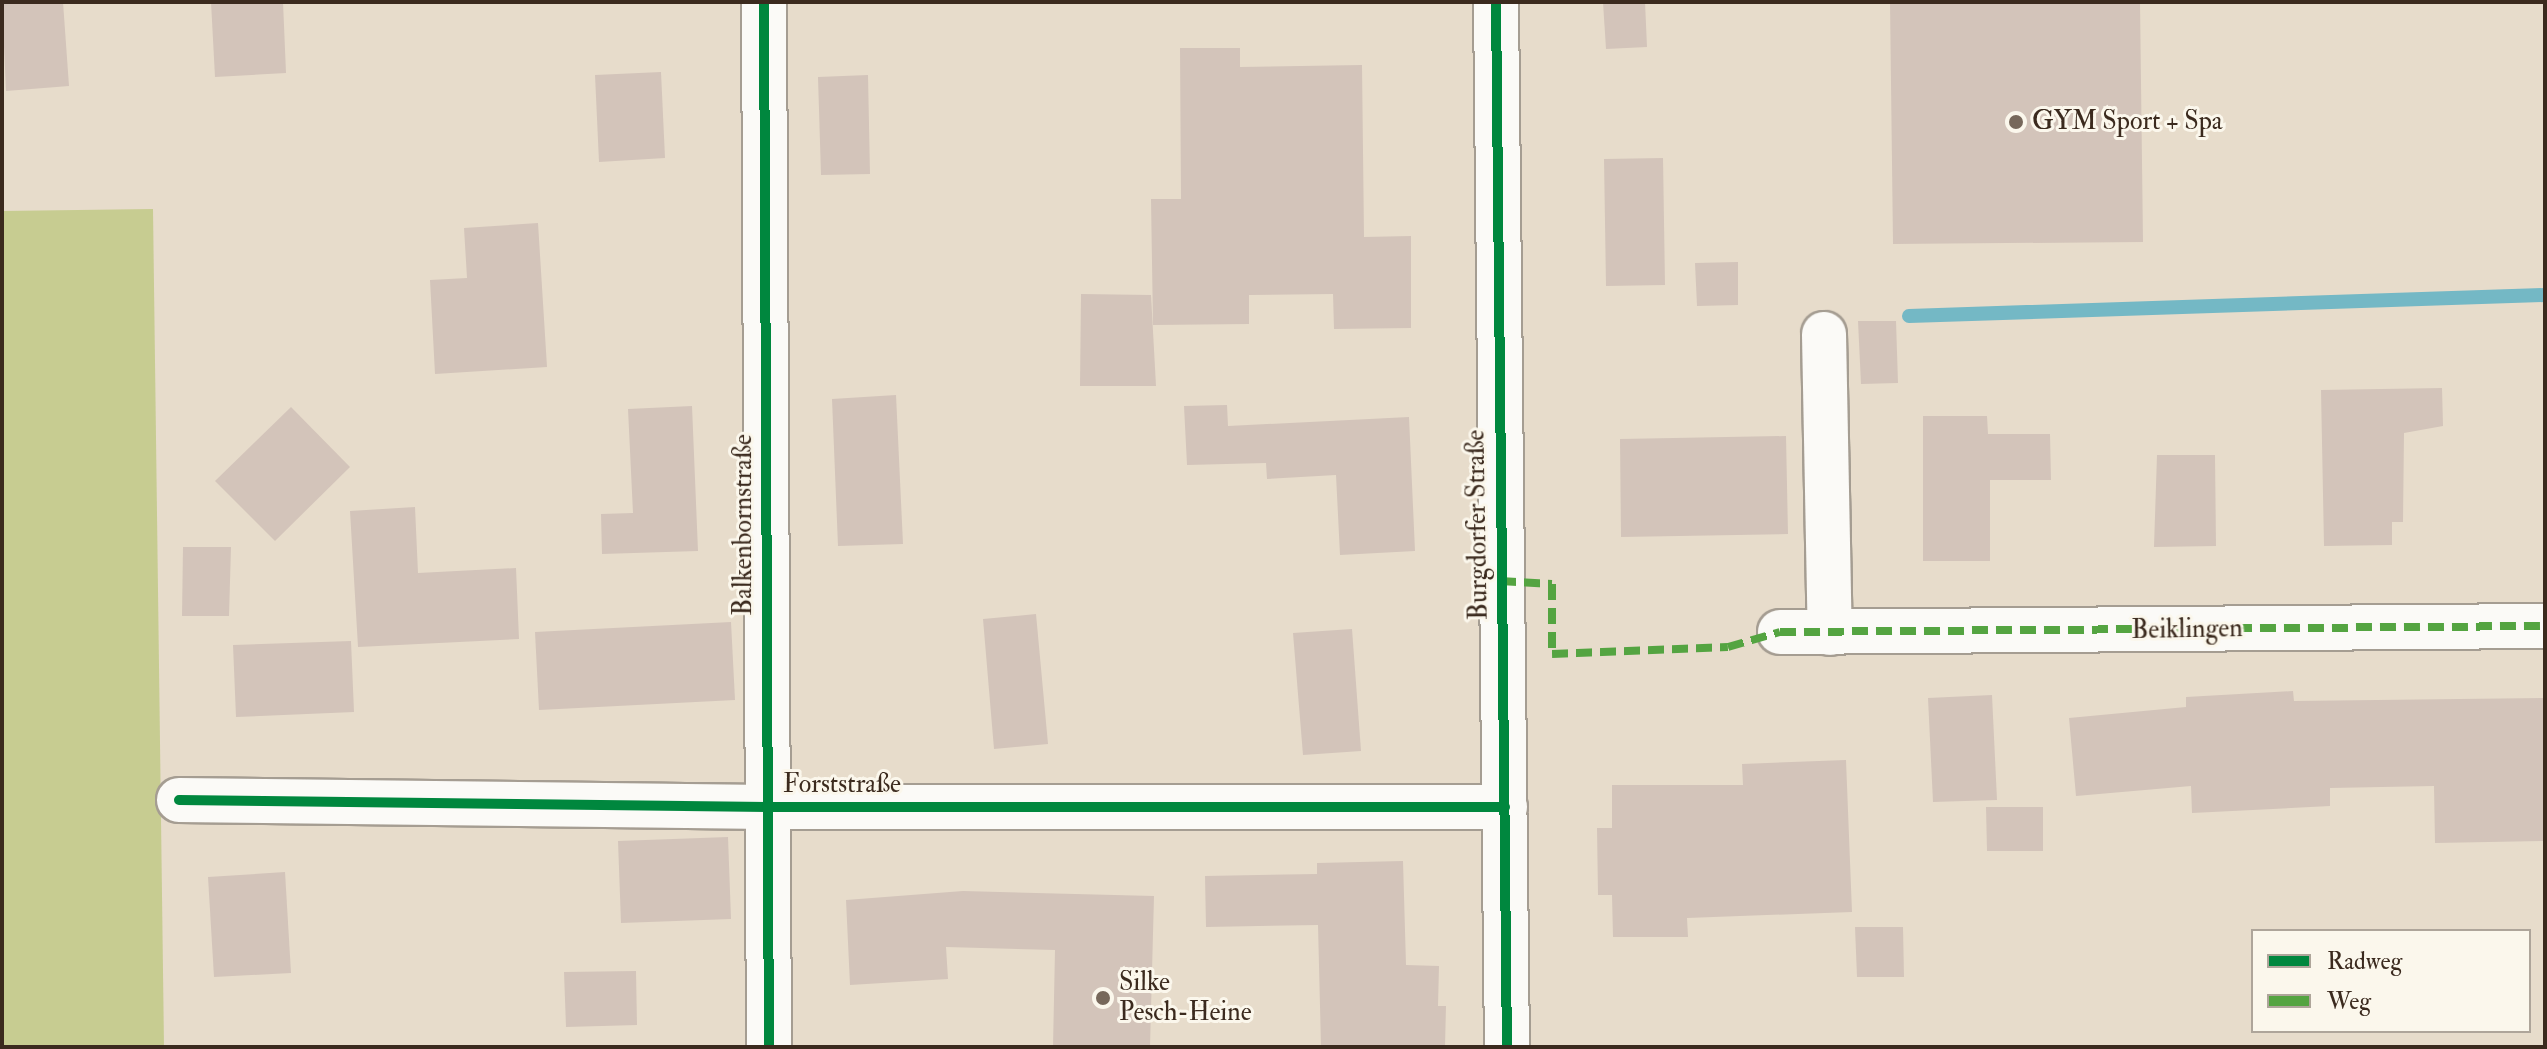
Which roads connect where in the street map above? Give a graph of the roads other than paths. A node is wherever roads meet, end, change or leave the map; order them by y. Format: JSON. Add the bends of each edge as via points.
{"nodes":[{"id":1,"x":764,"y":2,"type":"edge"},
{"id":2,"x":1496,"y":2,"type":"edge"},
{"id":3,"x":1824,"y":334,"type":"dead end"},
{"id":4,"x":2545,"y":626,"type":"edge"},
{"id":5,"x":1780,"y":632,"type":"dead end"},
{"id":6,"x":1830,"y":633,"type":"junction"},
{"id":7,"x":179,"y":800,"type":"dead end"},
{"id":8,"x":767,"y":807,"type":"junction"},
{"id":9,"x":1505,"y":807,"type":"junction"},
{"id":10,"x":769,"y":1047,"type":"edge"},
{"id":11,"x":1507,"y":1047,"type":"edge"}],
"edges":[{"from":1,"to":8,"type":"street","name":"Balkenbornstraße"},
{"from":2,"to":9,"type":"street","name":"Burgdorfer Straße"},
{"from":3,"to":6,"type":"street"},
{"from":4,"to":6,"type":"street","name":"Beiklingen"},
{"from":5,"to":6,"type":"street","name":"Beiklingen"},
{"from":7,"to":8,"type":"street","name":"Forststraße"},
{"from":8,"to":9,"type":"street","name":"Forststraße"},
{"from":8,"to":10,"type":"street","name":"Balkenbornstraße"},
{"from":9,"to":11,"type":"street","name":"Burgdorfer Straße"}]}
